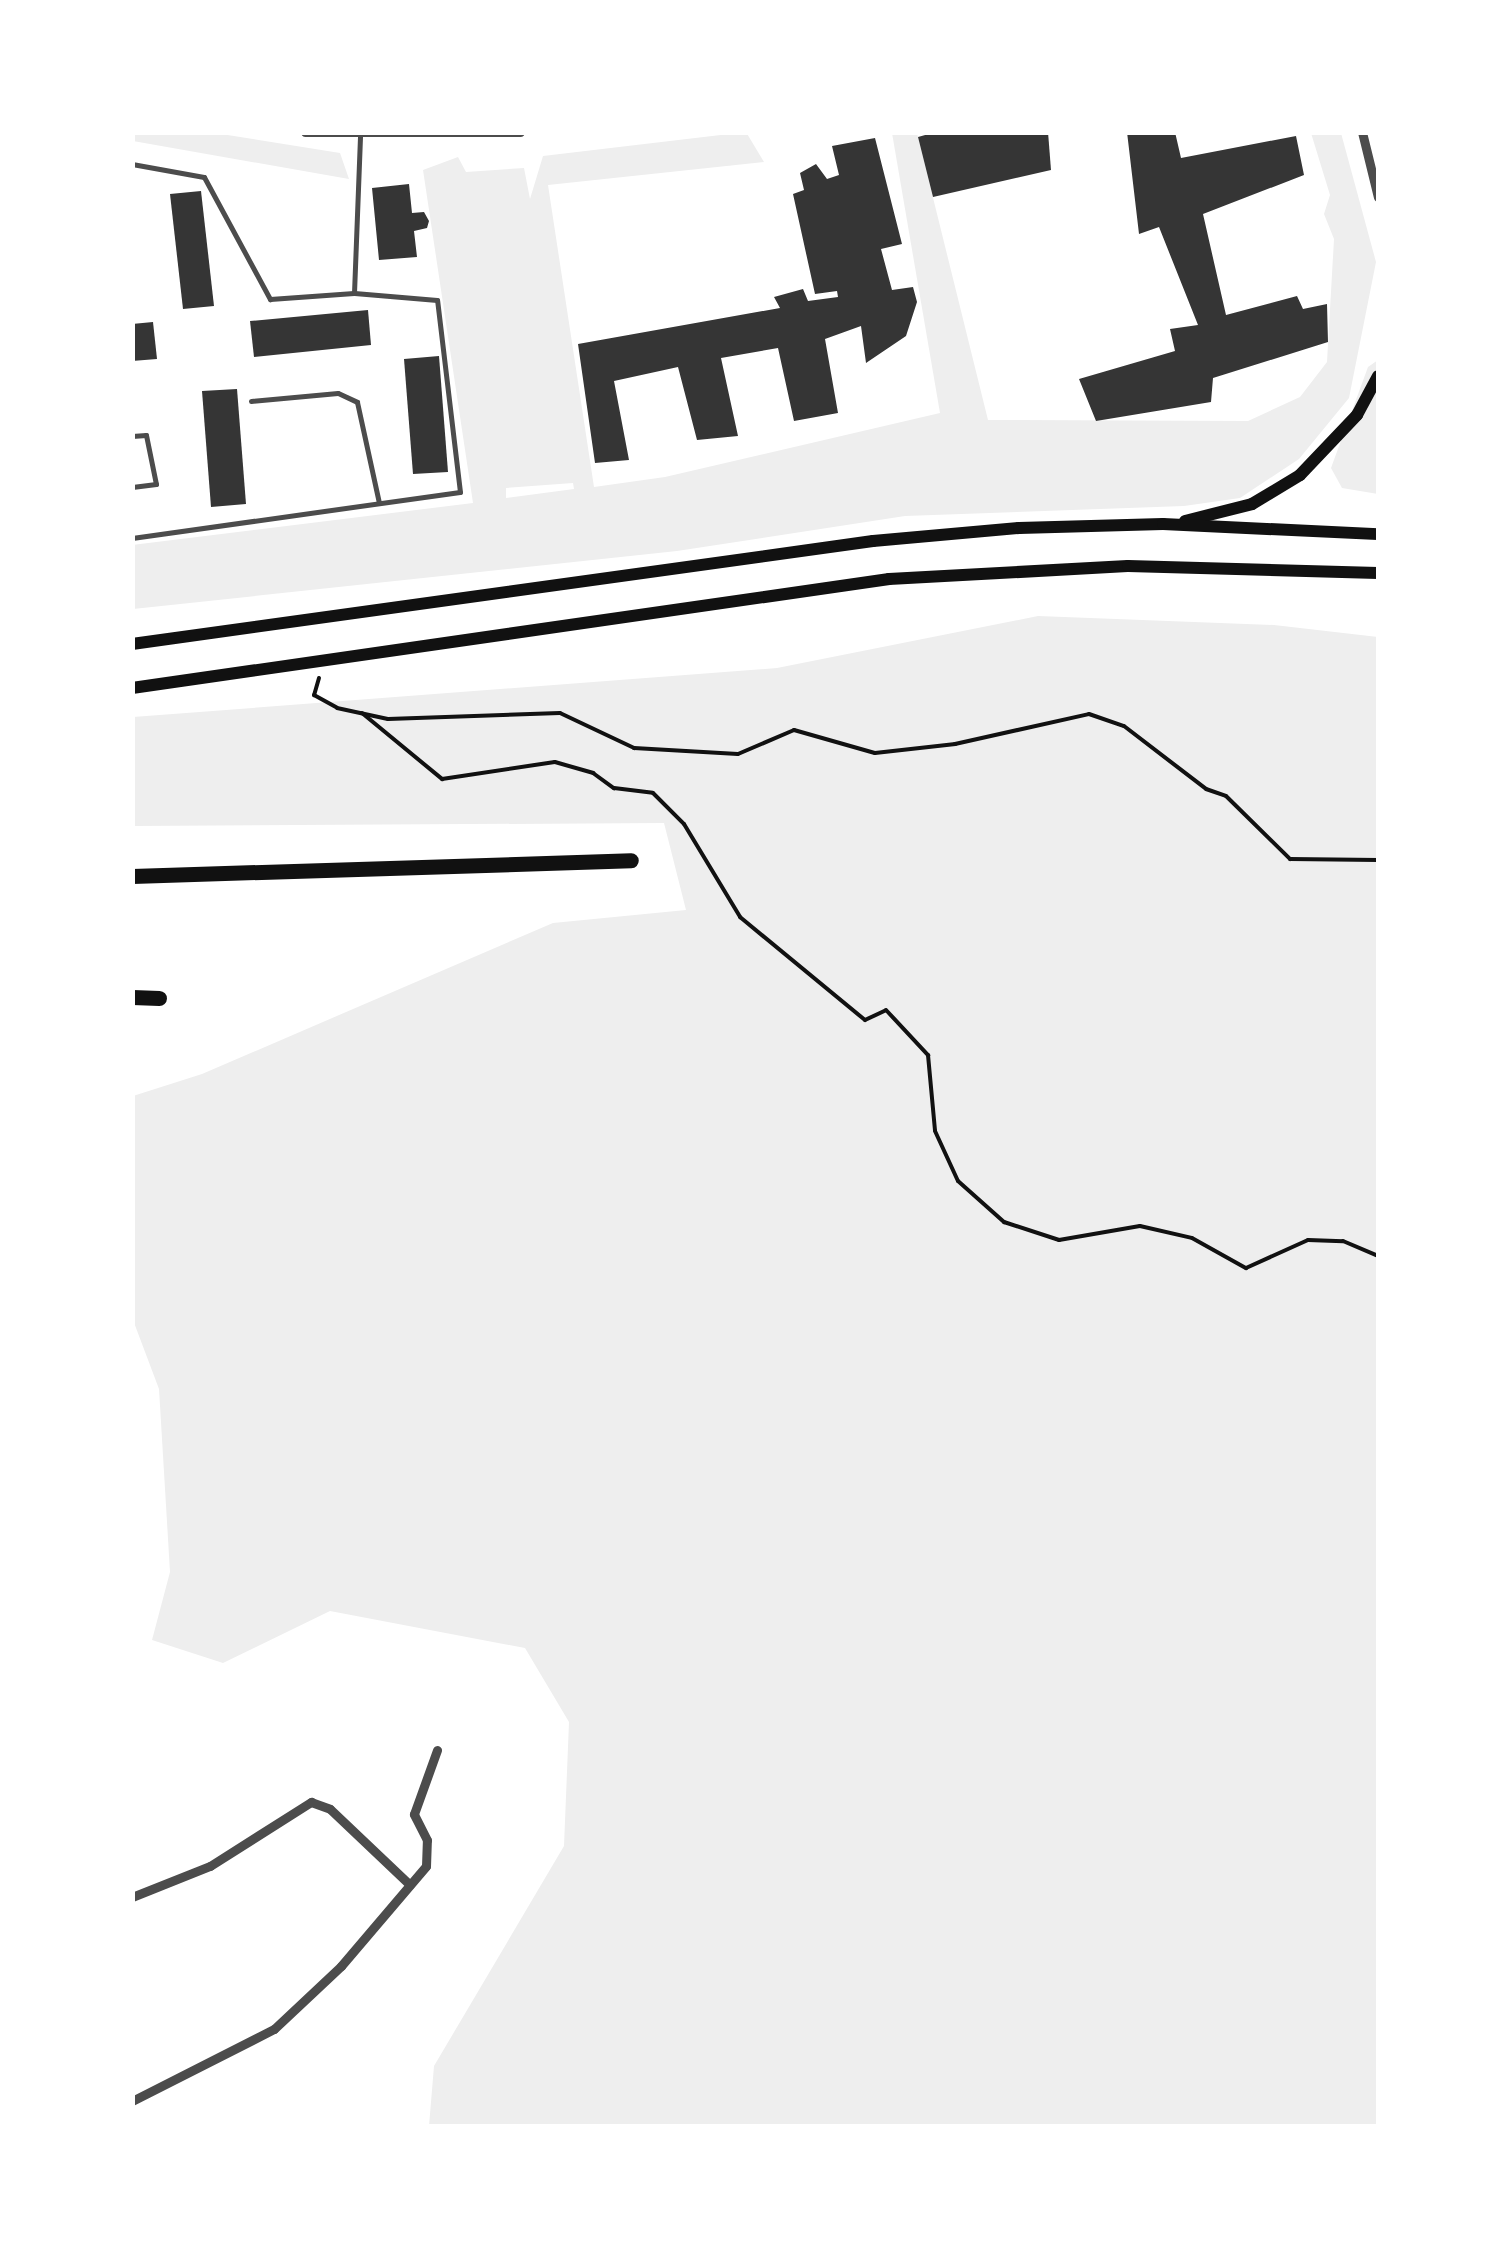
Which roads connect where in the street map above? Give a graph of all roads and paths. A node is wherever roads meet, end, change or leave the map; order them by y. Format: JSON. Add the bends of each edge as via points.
{"nodes":[{"id":1,"x":305,"y":132,"type":"edge"},
{"id":2,"x":520,"y":132,"type":"edge"},
{"id":3,"x":1362,"y":132,"type":"edge"},
{"id":4,"x":375,"y":134,"type":"edge"},
{"id":5,"x":360,"y":136,"type":"junction"},
{"id":6,"x":132,"y":164,"type":"edge"},
{"id":7,"x":1378,"y":197,"type":"edge"},
{"id":8,"x":354,"y":293,"type":"junction"},
{"id":9,"x":1378,"y":376,"type":"edge"},
{"id":10,"x":251,"y":401,"type":"dead end"},
{"id":11,"x":132,"y":436,"type":"edge"},
{"id":12,"x":132,"y":487,"type":"edge"},
{"id":13,"x":379,"y":504,"type":"junction"},
{"id":14,"x":1163,"y":524,"type":"junction"},
{"id":15,"x":1378,"y":534,"type":"edge"},
{"id":16,"x":132,"y":538,"type":"edge"},
{"id":17,"x":1378,"y":573,"type":"edge"},
{"id":18,"x":132,"y":644,"type":"edge"},
{"id":19,"x":324,"y":664,"type":"junction"},
{"id":20,"x":132,"y":688,"type":"edge"},
{"id":21,"x":362,"y":714,"type":"junction"},
{"id":22,"x":630,"y":860,"type":"dead end"},
{"id":23,"x":1378,"y":860,"type":"edge"},
{"id":24,"x":132,"y":876,"type":"edge"},
{"id":25,"x":132,"y":997,"type":"edge"},
{"id":26,"x":159,"y":998,"type":"dead end"},
{"id":27,"x":1378,"y":1256,"type":"edge"},
{"id":28,"x":437,"y":1750,"type":"dead end"},
{"id":29,"x":410,"y":1885,"type":"junction"},
{"id":30,"x":132,"y":1897,"type":"edge"},
{"id":31,"x":132,"y":2101,"type":"edge"}],
"edges":[{"from":1,"to":5,"type":"street"},
{"from":2,"to":4,"type":"street"},
{"from":3,"to":7,"type":"street"},
{"from":4,"to":5,"type":"street"},
{"from":5,"to":8,"type":"lane"},
{"from":6,"to":8,"type":"lane","via":[[204,178],[270,299]]},
{"from":8,"to":13,"type":"lane","via":[[438,300],[460,492]]},
{"from":9,"to":14,"type":"main road","via":[[1341,434],[1276,492],[1217,515]]},
{"from":10,"to":13,"type":"lane","via":[[338,393],[357,402]]},
{"from":11,"to":12,"type":"lane","via":[[146,435],[156,484]]},
{"from":13,"to":16,"type":"lane"},
{"from":14,"to":15,"type":"main road"},
{"from":14,"to":18,"type":"main road","via":[[873,540]]},
{"from":17,"to":19,"type":"main road","via":[[1128,566],[889,580]]},
{"from":19,"to":20,"type":"main road"},
{"from":19,"to":21,"type":"path","via":[[314,694]]},
{"from":21,"to":23,"type":"path","via":[[560,712],[634,748],[738,754],[794,730],[875,753],[1089,714],[1124,726],[1206,789],[1226,796],[1290,859]]},
{"from":21,"to":27,"type":"path","via":[[442,779],[554,762],[593,773],[614,788],[653,794],[684,824],[740,917],[865,1020],[886,1010],[928,1054],[935,1131],[958,1182],[1004,1222],[1059,1240],[1140,1226],[1192,1238],[1246,1268],[1308,1240],[1343,1241]]},
{"from":22,"to":24,"type":"highway"},
{"from":25,"to":26,"type":"highway"},
{"from":28,"to":29,"type":"street","via":[[414,1814],[427,1840],[426,1866]]},
{"from":29,"to":30,"type":"street","via":[[330,1808],[311,1802],[210,1866]]},
{"from":29,"to":31,"type":"street","via":[[341,1966],[274,2030]]}]}
